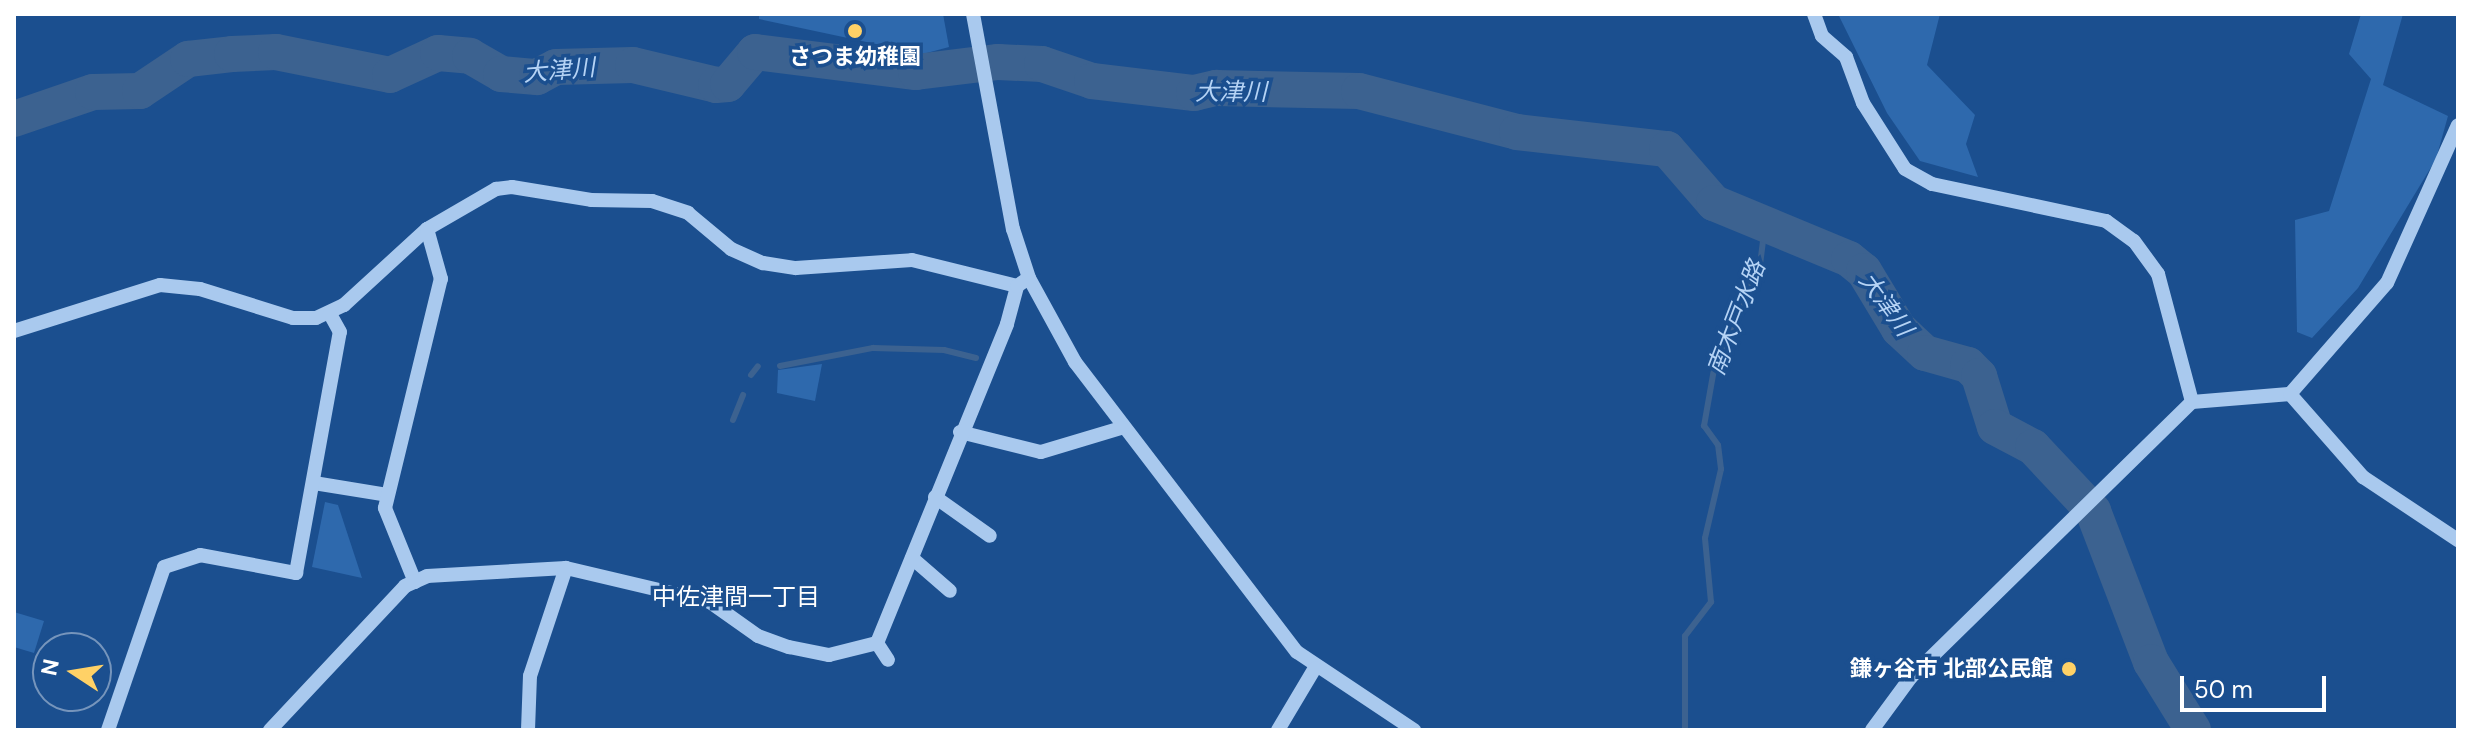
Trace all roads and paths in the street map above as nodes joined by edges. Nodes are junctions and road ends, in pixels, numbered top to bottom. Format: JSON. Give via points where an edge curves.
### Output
{"nodes":[{"id":1,"x":973,"y":14,"type":"edge"},
{"id":2,"x":1814,"y":14,"type":"edge"},
{"id":3,"x":2458,"y":125,"type":"edge"},
{"id":4,"x":427,"y":229,"type":"junction"},
{"id":5,"x":1023,"y":282,"type":"junction"},
{"id":6,"x":330,"y":314,"type":"junction"},
{"id":7,"x":14,"y":331,"type":"edge"},
{"id":8,"x":2290,"y":394,"type":"junction"},
{"id":9,"x":2192,"y":402,"type":"junction"},
{"id":10,"x":1121,"y":428,"type":"junction"},
{"id":11,"x":960,"y":432,"type":"junction"},
{"id":12,"x":314,"y":483,"type":"junction"},
{"id":13,"x":387,"y":495,"type":"junction"},
{"id":14,"x":935,"y":497,"type":"junction"},
{"id":15,"x":990,"y":536,"type":"dead end"},
{"id":16,"x":2458,"y":540,"type":"edge"},
{"id":17,"x":912,"y":558,"type":"junction"},
{"id":18,"x":566,"y":568,"type":"junction"},
{"id":19,"x":415,"y":582,"type":"junction"},
{"id":20,"x":950,"y":591,"type":"dead end"},
{"id":21,"x":877,"y":643,"type":"junction"},
{"id":22,"x":888,"y":660,"type":"dead end"},
{"id":23,"x":1315,"y":668,"type":"junction"},
{"id":24,"x":108,"y":730,"type":"edge"},
{"id":25,"x":270,"y":730,"type":"edge"},
{"id":26,"x":528,"y":730,"type":"edge"},
{"id":27,"x":1278,"y":730,"type":"edge"},
{"id":28,"x":1414,"y":730,"type":"edge"},
{"id":29,"x":1872,"y":730,"type":"edge"}],
"edges":[{"from":1,"to":5,"type":"street"},
{"from":2,"to":9,"type":"street","via":[[1822,36],[1846,57],[1863,103],[1905,169],[1932,184],[2106,221],[2134,241],[2158,274]]},
{"from":3,"to":8,"type":"street","via":[[2387,283]]},
{"from":4,"to":5,"type":"street","via":[[496,189],[512,187],[591,200],[652,201],[688,213],[731,249],[763,263],[796,268],[912,260]]},
{"from":4,"to":6,"type":"street"},
{"from":4,"to":13,"type":"street","via":[[441,279]]},
{"from":5,"to":10,"type":"street"},
{"from":5,"to":11,"type":"street"},
{"from":6,"to":7,"type":"street","via":[[293,318],[235,296],[160,285]]},
{"from":6,"to":12,"type":"street","via":[[340,332]]},
{"from":8,"to":9,"type":"street"},
{"from":8,"to":16,"type":"street","via":[[2363,477]]},
{"from":9,"to":29,"type":"street","via":[[2160,427],[1911,677]]},
{"from":10,"to":11,"type":"street","via":[[1041,452]]},
{"from":10,"to":23,"type":"street","via":[[1242,587]]},
{"from":11,"to":14,"type":"street"},
{"from":12,"to":13,"type":"street"},
{"from":12,"to":24,"type":"street","via":[[296,573],[200,555],[164,567]]},
{"from":13,"to":19,"type":"street","via":[[385,508]]},
{"from":14,"to":15,"type":"street"},
{"from":14,"to":17,"type":"street"},
{"from":17,"to":20,"type":"street"},
{"from":17,"to":21,"type":"street"},
{"from":18,"to":19,"type":"street"},
{"from":18,"to":21,"type":"street","via":[[710,602],[758,636],[789,647],[829,655]]},
{"from":18,"to":26,"type":"street","via":[[530,676]]},
{"from":19,"to":25,"type":"street"},
{"from":21,"to":22,"type":"street"},
{"from":23,"to":27,"type":"street"},
{"from":23,"to":28,"type":"street"}]}
